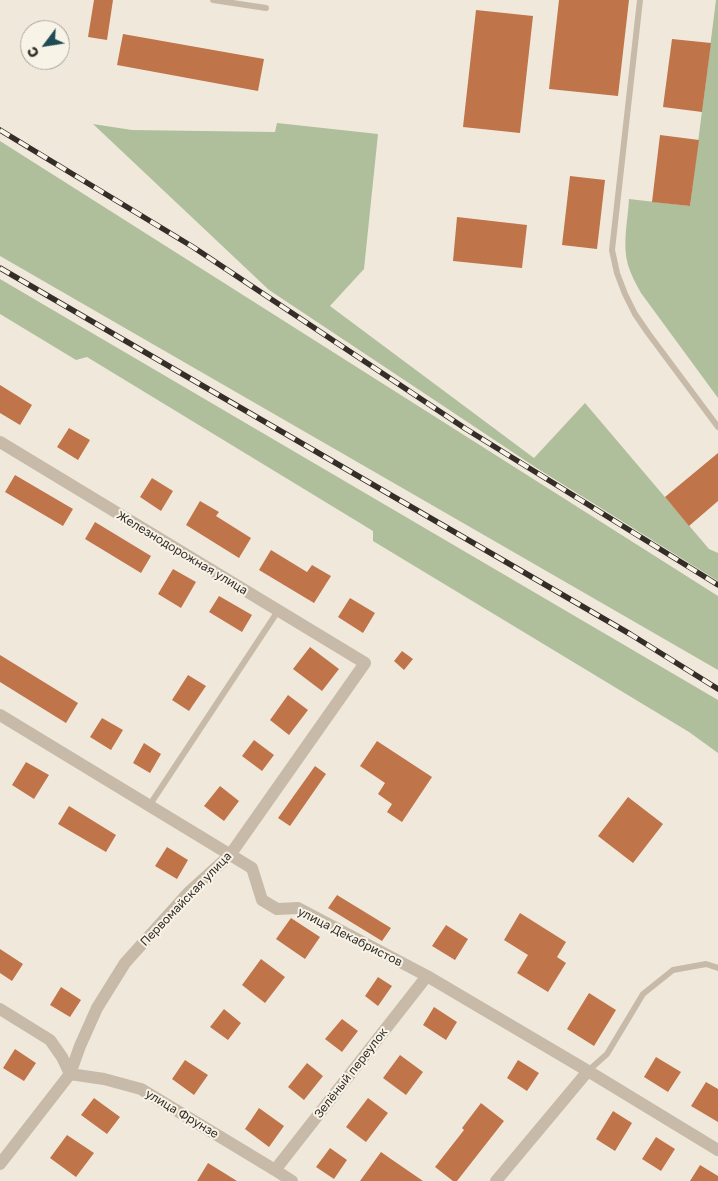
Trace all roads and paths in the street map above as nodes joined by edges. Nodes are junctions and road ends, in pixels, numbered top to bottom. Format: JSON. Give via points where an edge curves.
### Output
{"nodes":[{"id":1,"x":213,"y":0,"type":"edge"},
{"id":2,"x":640,"y":0,"type":"edge"},
{"id":3,"x":266,"y":8,"type":"dead end"},
{"id":4,"x":718,"y":427,"type":"edge"},
{"id":5,"x":0,"y":442,"type":"edge"},
{"id":6,"x":278,"y":611,"type":"junction"},
{"id":7,"x":365,"y":663,"type":"joint"},
{"id":8,"x":0,"y":715,"type":"edge"},
{"id":9,"x":149,"y":806,"type":"junction"},
{"id":10,"x":230,"y":855,"type":"junction"},
{"id":11,"x":718,"y":968,"type":"edge"},
{"id":12,"x":428,"y":976,"type":"junction"},
{"id":13,"x":0,"y":1009,"type":"edge"},
{"id":14,"x":588,"y":1071,"type":"junction"},
{"id":15,"x":70,"y":1074,"type":"junction"},
{"id":16,"x":718,"y":1150,"type":"edge"},
{"id":17,"x":0,"y":1164,"type":"edge"},
{"id":18,"x":275,"y":1170,"type":"junction"},
{"id":19,"x":292,"y":1181,"type":"edge"},
{"id":20,"x":496,"y":1181,"type":"edge"}],
"edges":[{"from":1,"to":3,"type":"lane"},
{"from":2,"to":4,"type":"lane","via":[[612,250],[617,273],[635,314]]},
{"from":5,"to":6,"type":"street","name":"Железнодорожная улица"},
{"from":6,"to":7,"type":"street","name":"Железнодорожная улица"},
{"from":6,"to":9,"type":"lane"},
{"from":7,"to":10,"type":"street","name":"Первомайская улица"},
{"from":8,"to":9,"type":"street","name":"улица Декабристов"},
{"from":9,"to":10,"type":"street","name":"улица Декабристов"},
{"from":10,"to":12,"type":"street","name":"улица Декабристов","via":[[252,868],[262,900],[277,909],[298,908]]},
{"from":10,"to":15,"type":"street","name":"Первомайская улица","via":[[188,893],[125,963],[97,1008]]},
{"from":11,"to":14,"type":"lane","via":[[706,964],[673,970],[643,994],[607,1054]]},
{"from":12,"to":14,"type":"street","name":"улица Декабристов"},
{"from":12,"to":18,"type":"street","name":"Зелёный переулок"},
{"from":13,"to":15,"type":"street","via":[[50,1040]]},
{"from":14,"to":16,"type":"street","name":"улица Декабристов"},
{"from":14,"to":20,"type":"street"},
{"from":15,"to":17,"type":"street","name":"Первомайская улица"},
{"from":15,"to":18,"type":"street","name":"улица Фрунзе","via":[[141,1089]]},
{"from":18,"to":19,"type":"street","name":"улица Фрунзе"}]}
